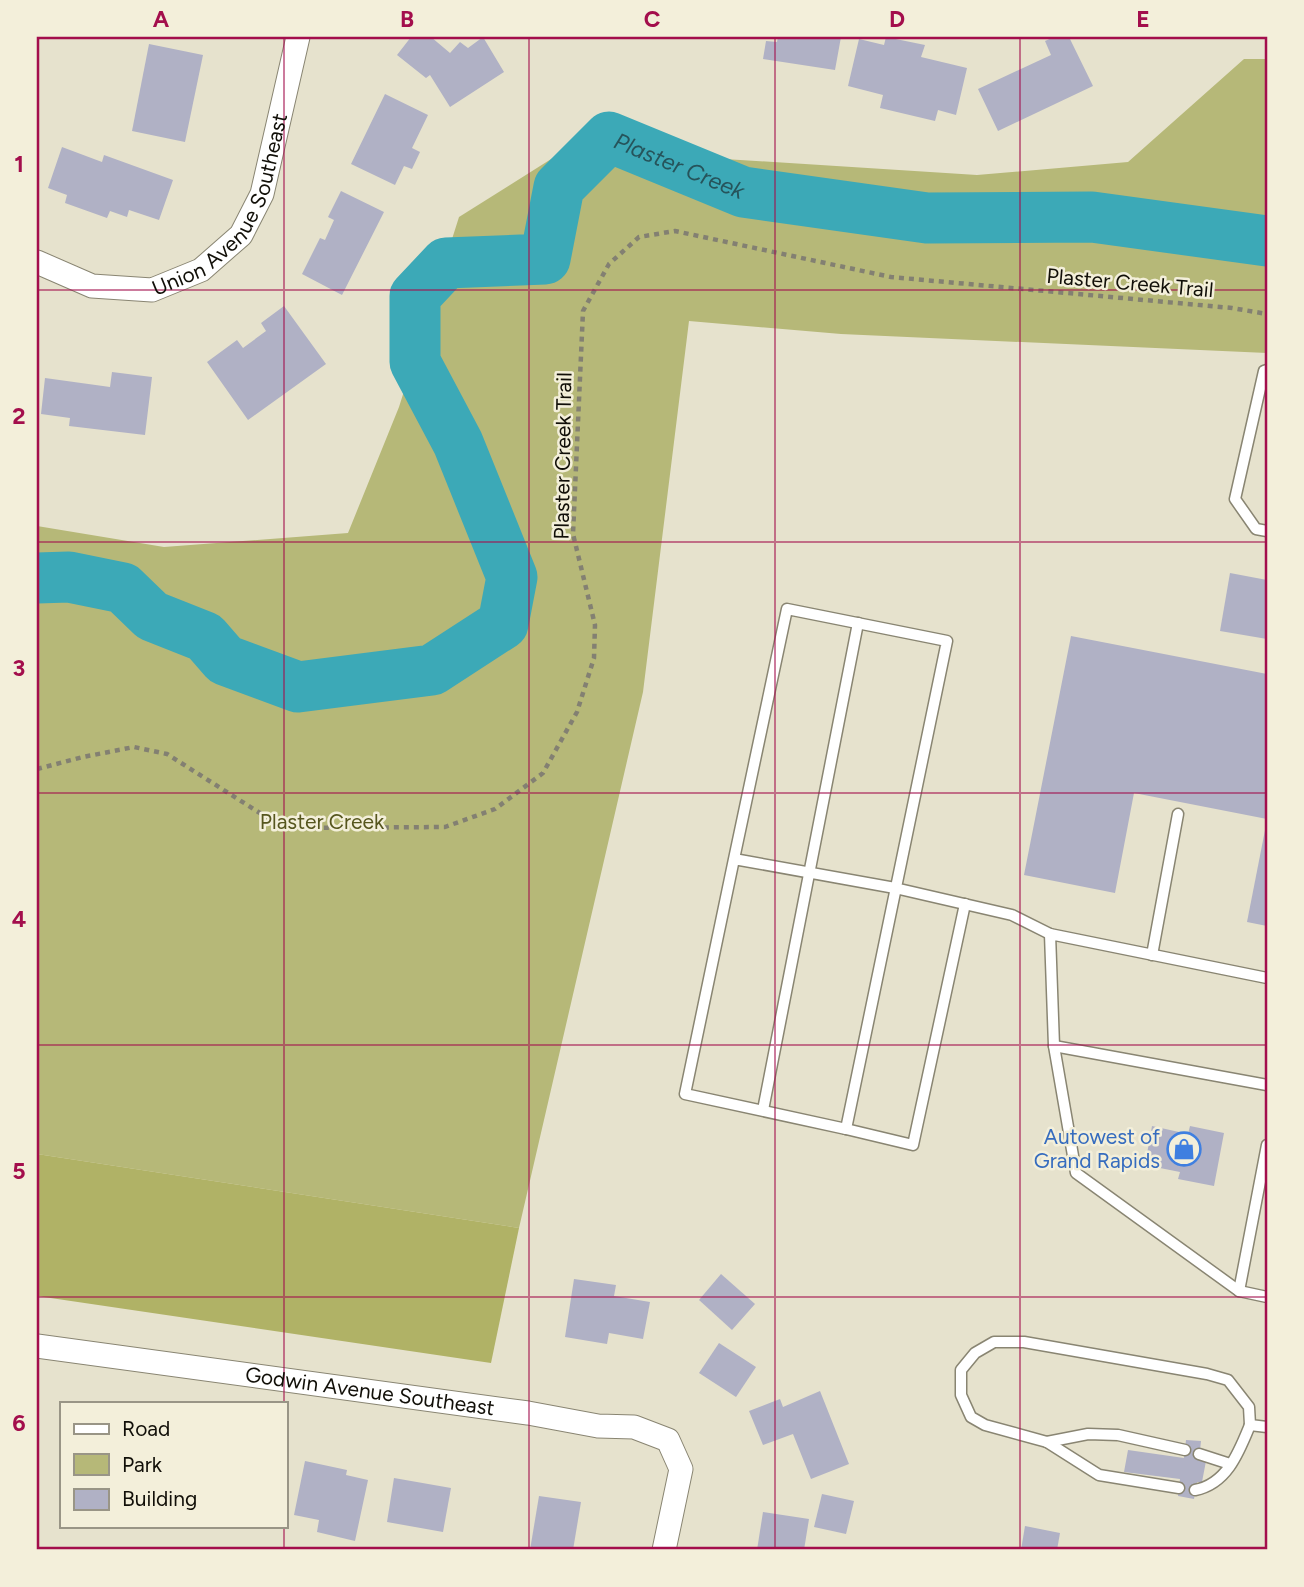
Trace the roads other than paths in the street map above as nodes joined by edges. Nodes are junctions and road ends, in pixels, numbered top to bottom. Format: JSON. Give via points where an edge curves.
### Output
{"nodes":[{"id":1,"x":298,"y":37,"type":"edge"},
{"id":2,"x":37,"y":262,"type":"edge"},
{"id":3,"x":1267,"y":369,"type":"edge"},
{"id":4,"x":1267,"y":531,"type":"edge"},
{"id":5,"x":858,"y":623,"type":"junction"},
{"id":6,"x":1178,"y":814,"type":"dead end"},
{"id":7,"x":734,"y":859,"type":"junction"},
{"id":8,"x":810,"y":873,"type":"junction"},
{"id":9,"x":895,"y":888,"type":"junction"},
{"id":10,"x":965,"y":904,"type":"junction"},
{"id":11,"x":1050,"y":934,"type":"junction"},
{"id":12,"x":1152,"y":955,"type":"junction"},
{"id":13,"x":1267,"y":978,"type":"edge"},
{"id":14,"x":1054,"y":1046,"type":"junction"},
{"id":15,"x":1267,"y":1086,"type":"edge"},
{"id":16,"x":763,"y":1110,"type":"junction"},
{"id":17,"x":846,"y":1129,"type":"junction"},
{"id":18,"x":1267,"y":1144,"type":"edge"},
{"id":19,"x":1239,"y":1291,"type":"junction"},
{"id":20,"x":1267,"y":1297,"type":"edge"},
{"id":21,"x":37,"y":1346,"type":"edge"},
{"id":22,"x":1250,"y":1425,"type":"junction"},
{"id":23,"x":1267,"y":1427,"type":"edge"},
{"id":24,"x":1047,"y":1442,"type":"junction"},
{"id":25,"x":1185,"y":1450,"type":"dead end"},
{"id":26,"x":1199,"y":1454,"type":"dead end"},
{"id":27,"x":1230,"y":1464,"type":"junction"},
{"id":28,"x":1180,"y":1488,"type":"dead end"},
{"id":29,"x":1195,"y":1490,"type":"dead end"},
{"id":30,"x":664,"y":1550,"type":"edge"}],
"edges":[{"from":1,"to":2,"type":"street","name":"Union Avenue Southeast","via":[[262,194],[241,235],[201,270],[152,289],[92,286]]},
{"from":3,"to":4,"type":"lane","via":[[1235,499],[1256,529]]},
{"from":5,"to":7,"type":"lane","via":[[787,610]]},
{"from":5,"to":8,"type":"lane"},
{"from":5,"to":9,"type":"lane","via":[[947,641]]},
{"from":6,"to":12,"type":"lane"},
{"from":7,"to":8,"type":"lane"},
{"from":7,"to":16,"type":"lane","via":[[685,1094]]},
{"from":8,"to":9,"type":"lane"},
{"from":8,"to":16,"type":"lane"},
{"from":9,"to":10,"type":"lane"},
{"from":9,"to":17,"type":"lane"},
{"from":10,"to":11,"type":"lane","via":[[1012,915]]},
{"from":10,"to":17,"type":"lane","via":[[913,1145]]},
{"from":11,"to":12,"type":"lane"},
{"from":11,"to":14,"type":"lane"},
{"from":12,"to":13,"type":"lane"},
{"from":14,"to":15,"type":"lane"},
{"from":14,"to":19,"type":"lane","via":[[1076,1173]]},
{"from":16,"to":17,"type":"lane"},
{"from":18,"to":19,"type":"lane"},
{"from":19,"to":20,"type":"lane"},
{"from":21,"to":30,"type":"street","name":"Godwin Avenue Southeast","via":[[598,1426],[634,1427],[668,1440],[681,1469]]},
{"from":22,"to":23,"type":"lane"},
{"from":22,"to":24,"type":"lane","via":[[1249,1407],[1228,1380],[1208,1374],[1024,1342],[993,1342],[975,1353],[961,1370],[961,1395],[971,1417]]},
{"from":22,"to":27,"type":"lane"},
{"from":24,"to":25,"type":"lane","via":[[1088,1434],[1118,1435]]},
{"from":24,"to":28,"type":"lane","via":[[1099,1475]]},
{"from":26,"to":27,"type":"lane"},
{"from":27,"to":29,"type":"lane","via":[[1223,1477]]}]}
